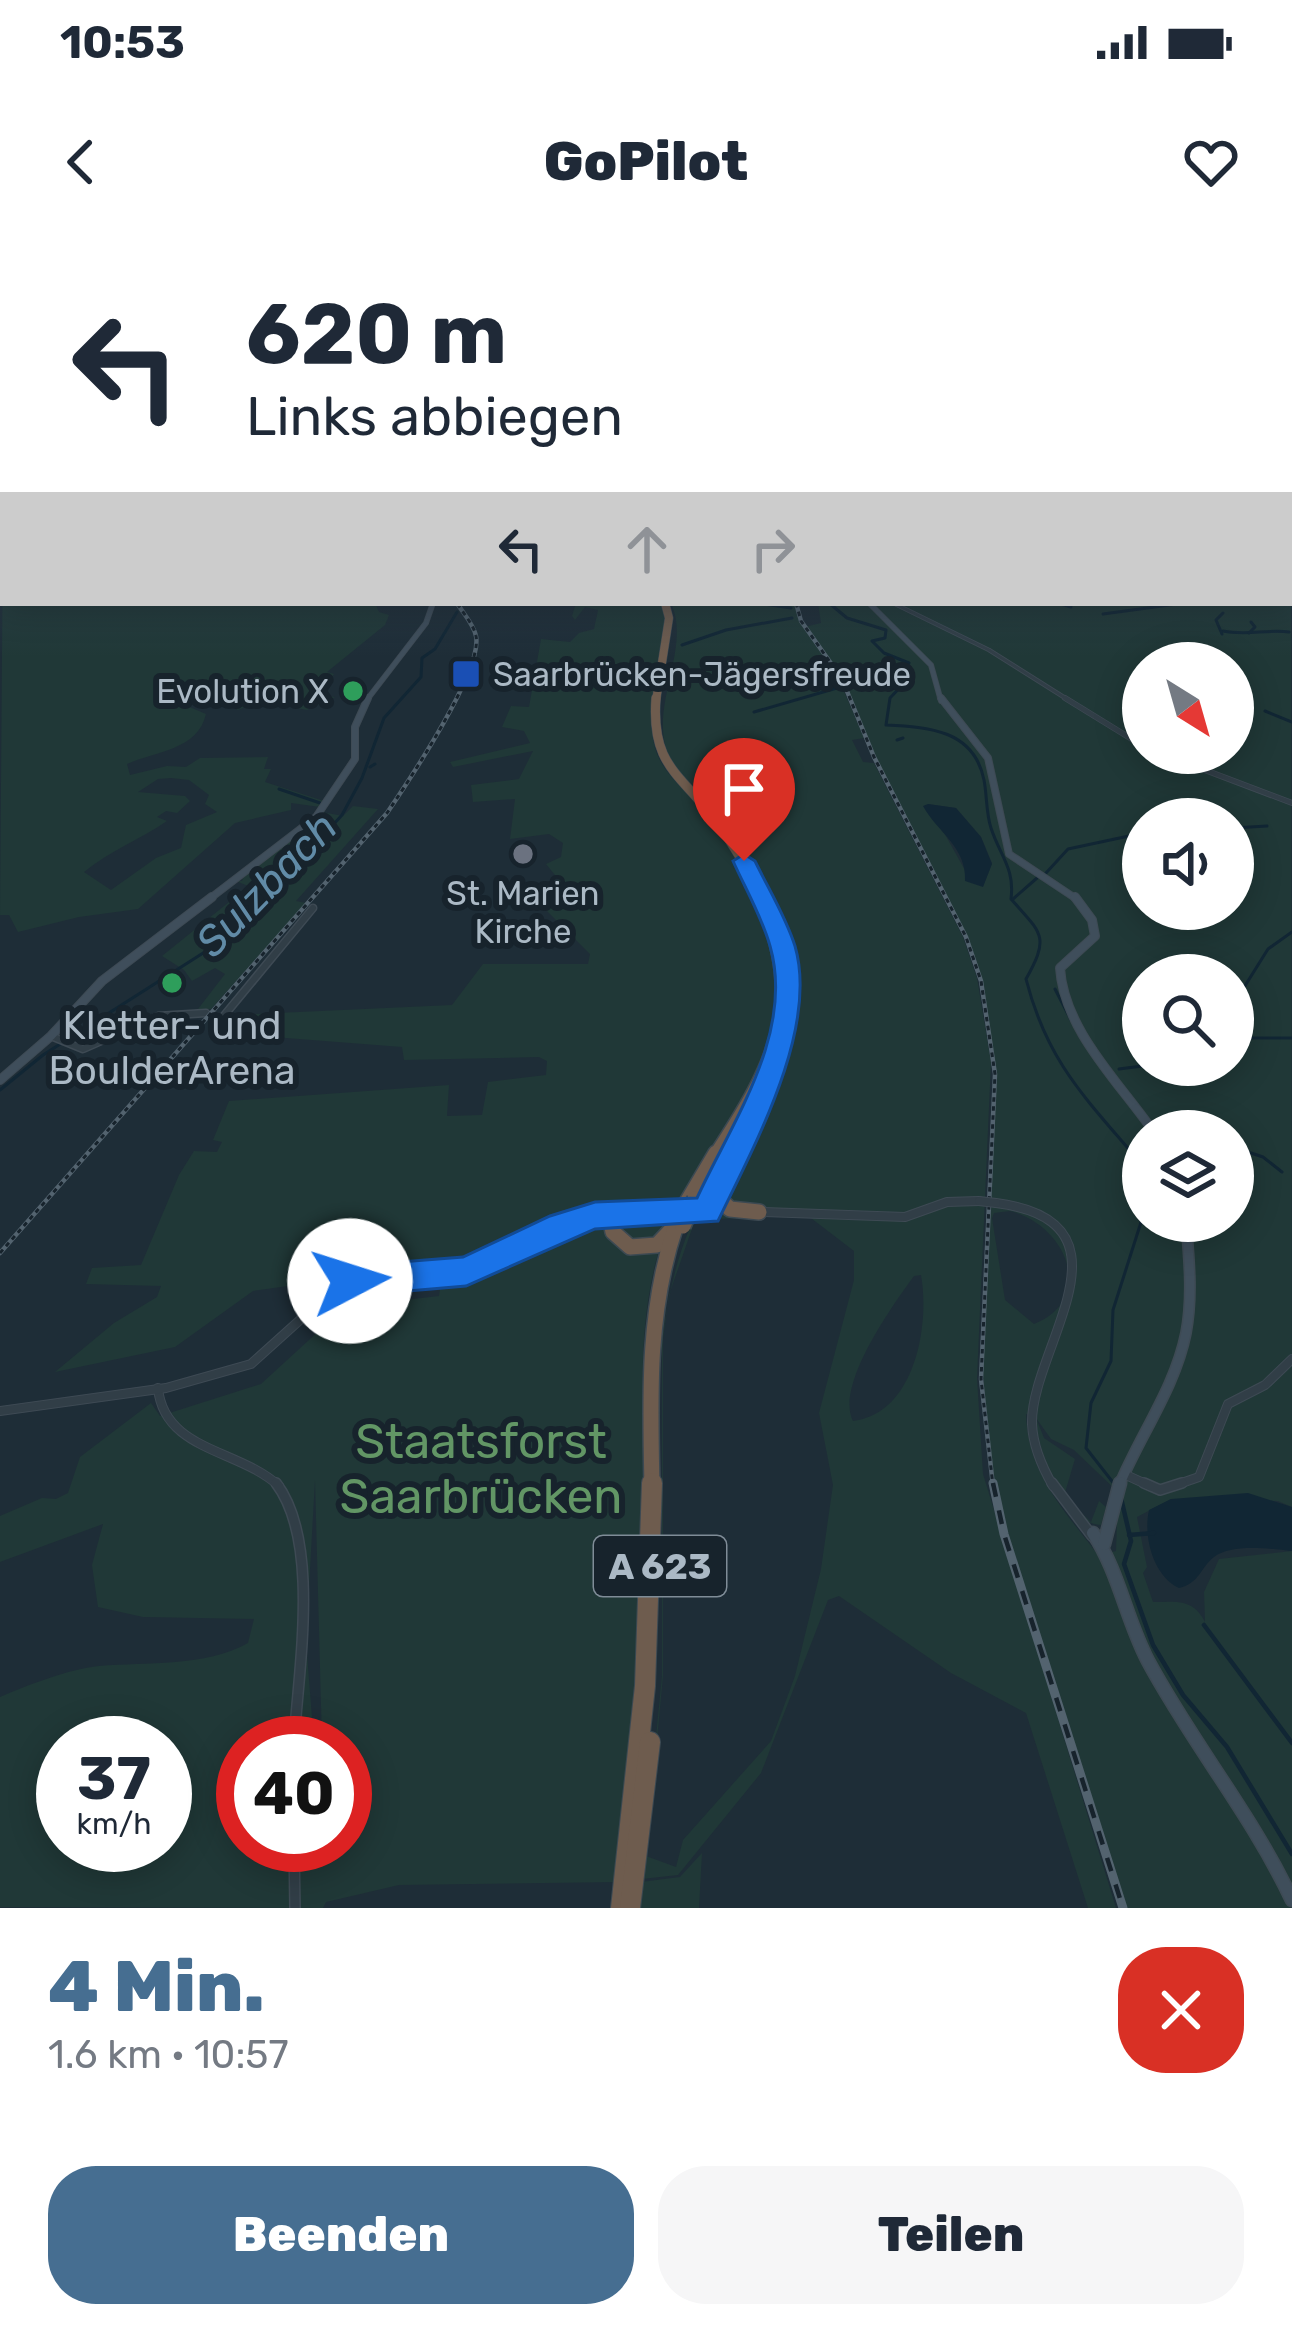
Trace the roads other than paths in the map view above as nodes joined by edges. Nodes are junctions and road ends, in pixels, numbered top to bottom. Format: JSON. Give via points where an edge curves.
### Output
{"nodes":[{"id":1,"x":432,"y":606,"type":"edge"},
{"id":2,"x":667,"y":606,"type":"edge"},
{"id":3,"x":667,"y":606,"type":"edge"},
{"id":4,"x":872,"y":606,"type":"edge"},
{"id":5,"x":899,"y":606,"type":"edge"},
{"id":6,"x":1122,"y":734,"type":"edge"},
{"id":7,"x":1214,"y":774,"type":"edge"},
{"id":8,"x":1292,"y":803,"type":"edge"},
{"id":9,"x":313,"y":908,"type":"dead end"},
{"id":10,"x":206,"y":1013,"type":"dead end"},
{"id":11,"x":218,"y":1017,"type":"dead end"},
{"id":12,"x":51,"y":1036,"type":"junction"},
{"id":13,"x":0,"y":1080,"type":"edge"},
{"id":14,"x":754,"y":1102,"type":"junction"},
{"id":15,"x":1139,"y":1110,"type":"edge"},
{"id":16,"x":718,"y":1186,"type":"junction"},
{"id":17,"x":691,"y":1199,"type":"junction"},
{"id":18,"x":707,"y":1211,"type":"junction"},
{"id":19,"x":759,"y":1212,"type":"junction"},
{"id":20,"x":609,"y":1213,"type":"junction"},
{"id":21,"x":678,"y":1225,"type":"junction"},
{"id":22,"x":1186,"y":1242,"type":"edge"},
{"id":23,"x":1292,"y":1359,"type":"edge"},
{"id":24,"x":158,"y":1388,"type":"junction"},
{"id":25,"x":0,"y":1411,"type":"edge"},
{"id":26,"x":1118,"y":1480,"type":"junction"},
{"id":27,"x":1095,"y":1536,"type":"junction"},
{"id":28,"x":1113,"y":1571,"type":"junction"},
{"id":29,"x":296,"y":1716,"type":"edge"},
{"id":30,"x":295,"y":1872,"type":"edge"},
{"id":31,"x":1292,"y":1900,"type":"edge"},
{"id":32,"x":295,"y":1908,"type":"edge"},
{"id":33,"x":621,"y":1908,"type":"edge"},
{"id":34,"x":630,"y":1908,"type":"edge"}],
"edges":[{"from":1,"to":12,"type":"main road","via":[[368,697],[355,727],[355,759],[316,817],[96,986]]},
{"from":2,"to":14,"type":"highway","number":"A 623","via":[[661,747],[729,833],[787,961],[784,1036]]},
{"from":3,"to":17,"type":"highway","number":"A 623","via":[[658,747],[731,845],[774,934],[786,984],[769,1062]]},
{"from":4,"to":15,"type":"main road","via":[[916,645],[943,706],[983,749],[1009,854],[1090,914],[1095,936],[1060,968],[1059,981]]},
{"from":5,"to":6,"type":"street","via":[[988,650]]},
{"from":7,"to":8,"type":"street"},
{"from":9,"to":11,"type":"street"},
{"from":10,"to":12,"type":"street","via":[[180,1011],[130,1025],[83,1049]]},
{"from":12,"to":13,"type":"main road"},
{"from":14,"to":16,"type":"highway"},
{"from":14,"to":17,"type":"highway","number":"A 623"},
{"from":16,"to":18,"type":"highway"},
{"from":16,"to":19,"type":"highway","via":[[727,1208]]},
{"from":17,"to":21,"type":"highway","number":"A 623","bridge":true},
{"from":18,"to":19,"type":"street"},
{"from":18,"to":20,"type":"street"},
{"from":19,"to":27,"type":"street","bridge":true,"via":[[905,1217],[979,1201],[1041,1217],[1060,1234],[1072,1255],[1073,1284],[1034,1397],[1032,1426],[1048,1480]]},
{"from":20,"to":21,"type":"highway","via":[[613,1232],[630,1247],[657,1245]]},
{"from":20,"to":24,"type":"street","via":[[466,1271],[356,1279],[251,1364]]},
{"from":21,"to":33,"type":"highway","number":"A 623","via":[[652,1329],[651,1593]]},
{"from":21,"to":34,"type":"highway","number":"A 623","via":[[658,1329],[659,1594]]},
{"from":22,"to":26,"type":"main road","via":[[1187,1331]]},
{"from":23,"to":26,"type":"street","via":[[1228,1404],[1199,1477],[1160,1490]]},
{"from":24,"to":25,"type":"street"},
{"from":24,"to":29,"type":"street","via":[[160,1410],[174,1429],[260,1468],[290,1502],[300,1566]]},
{"from":26,"to":27,"type":"main road"},
{"from":27,"to":28,"type":"main road"},
{"from":27,"to":28,"type":"main road"},
{"from":28,"to":31,"type":"main road","via":[[1152,1668]]},
{"from":30,"to":32,"type":"street"}]}
